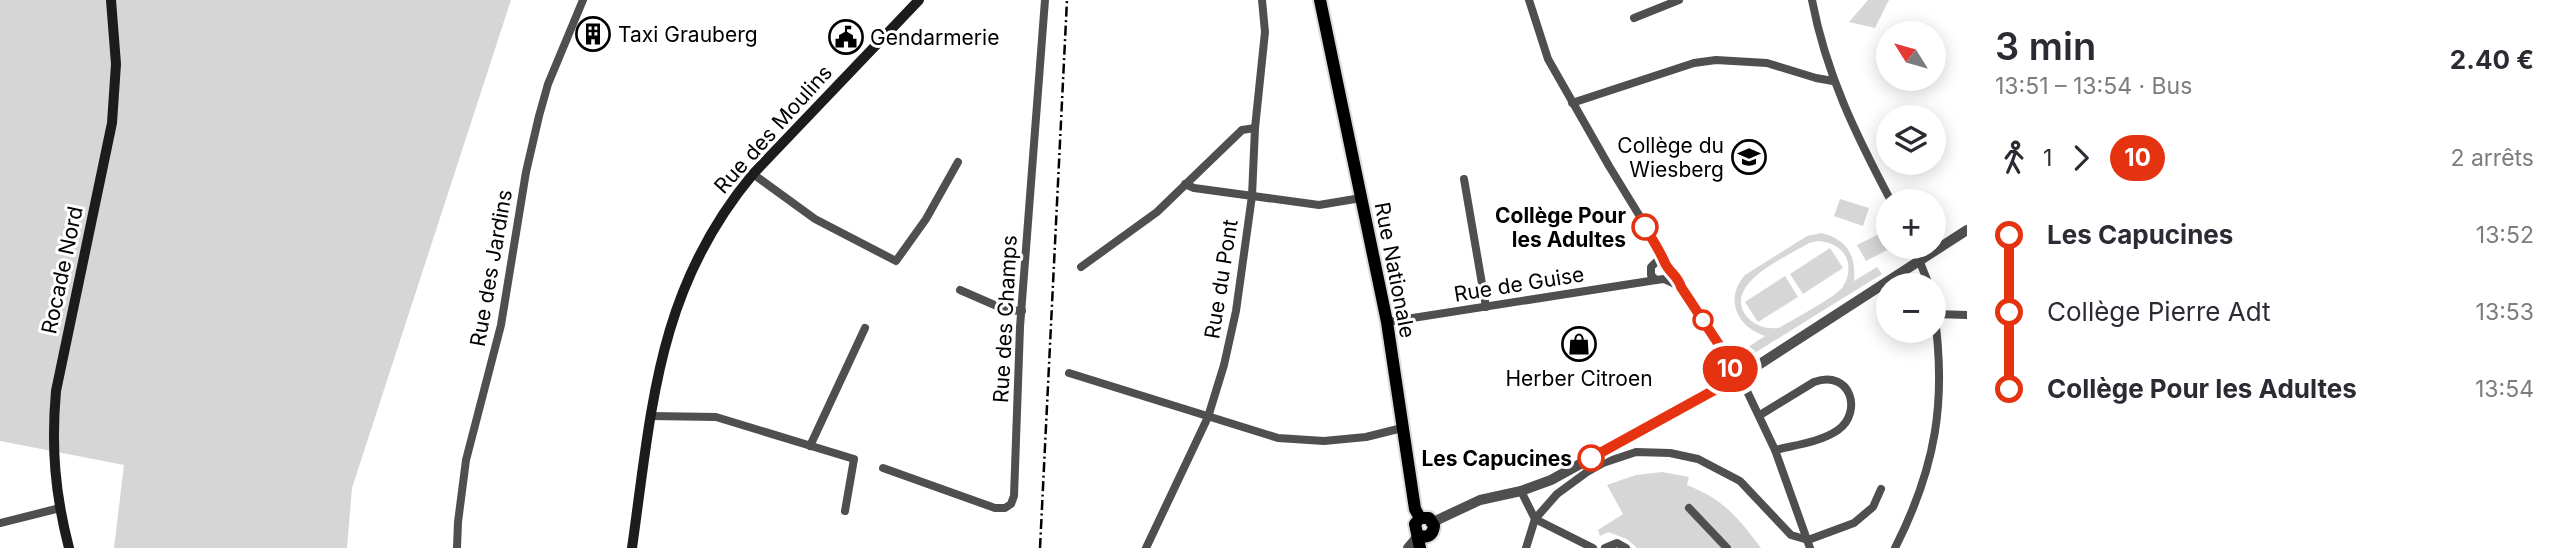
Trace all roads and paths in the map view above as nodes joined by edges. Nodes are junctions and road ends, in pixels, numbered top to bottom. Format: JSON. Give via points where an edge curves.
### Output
{"nodes":[{"id":1,"x":111,"y":0,"type":"edge"},
{"id":2,"x":583,"y":0,"type":"edge"},
{"id":3,"x":919,"y":0,"type":"edge"},
{"id":4,"x":1045,"y":0,"type":"edge"},
{"id":5,"x":1262,"y":0,"type":"edge"},
{"id":6,"x":1320,"y":0,"type":"edge"},
{"id":7,"x":1529,"y":0,"type":"edge"},
{"id":8,"x":1679,"y":0,"type":"edge"},
{"id":9,"x":1812,"y":0,"type":"edge"},
{"id":10,"x":1633,"y":18,"type":"dead end"},
{"id":11,"x":1833,"y":81,"type":"junction"},
{"id":12,"x":1572,"y":103,"type":"junction"},
{"id":13,"x":1255,"y":128,"type":"junction"},
{"id":14,"x":958,"y":162,"type":"dead end"},
{"id":15,"x":753,"y":174,"type":"junction"},
{"id":16,"x":1464,"y":179,"type":"dead end"},
{"id":17,"x":1185,"y":184,"type":"junction"},
{"id":18,"x":1885,"y":189,"type":"edge"},
{"id":19,"x":1252,"y":196,"type":"junction"},
{"id":20,"x":1361,"y":198,"type":"junction"},
{"id":21,"x":1967,"y":230,"type":"edge"},
{"id":22,"x":1921,"y":260,"type":"junction"},
{"id":23,"x":1663,"y":265,"type":"junction"},
{"id":24,"x":1082,"y":267,"type":"dead end"},
{"id":25,"x":1925,"y":273,"type":"edge"},
{"id":26,"x":1660,"y":280,"type":"junction"},
{"id":27,"x":1681,"y":287,"type":"junction"},
{"id":28,"x":960,"y":290,"type":"dead end"},
{"id":29,"x":1486,"y":307,"type":"junction"},
{"id":30,"x":1022,"y":311,"type":"junction"},
{"id":31,"x":1946,"y":313,"type":"edge"},
{"id":32,"x":1967,"y":315,"type":"edge"},
{"id":33,"x":1387,"y":322,"type":"junction"},
{"id":34,"x":865,"y":328,"type":"dead end"},
{"id":35,"x":1938,"y":343,"type":"edge"},
{"id":36,"x":1733,"y":366,"type":"junction"},
{"id":37,"x":1749,"y":371,"type":"junction"},
{"id":38,"x":1069,"y":373,"type":"dead end"},
{"id":39,"x":1729,"y":382,"type":"junction"},
{"id":40,"x":1745,"y":387,"type":"junction"},
{"id":41,"x":1760,"y":415,"type":"junction"},
{"id":42,"x":651,"y":416,"type":"junction"},
{"id":43,"x":1209,"y":417,"type":"junction"},
{"id":44,"x":1402,"y":428,"type":"junction"},
{"id":45,"x":810,"y":446,"type":"junction"},
{"id":46,"x":1775,"y":450,"type":"junction"},
{"id":47,"x":883,"y":468,"type":"dead end"},
{"id":48,"x":1881,"y":489,"type":"dead end"},
{"id":49,"x":1521,"y":491,"type":"junction"},
{"id":50,"x":60,"y":508,"type":"junction"},
{"id":51,"x":1689,"y":508,"type":"dead end"},
{"id":52,"x":845,"y":511,"type":"dead end"},
{"id":53,"x":1535,"y":519,"type":"junction"},
{"id":54,"x":1426,"y":520,"type":"junction"},
{"id":55,"x":0,"y":523,"type":"edge"},
{"id":56,"x":1423,"y":542,"type":"edge"},
{"id":57,"x":1809,"y":544,"type":"edge"},
{"id":58,"x":69,"y":548,"type":"edge"},
{"id":59,"x":457,"y":548,"type":"edge"},
{"id":60,"x":632,"y":548,"type":"edge"},
{"id":61,"x":1146,"y":548,"type":"edge"},
{"id":62,"x":1408,"y":548,"type":"edge"},
{"id":63,"x":1526,"y":548,"type":"edge"},
{"id":64,"x":1593,"y":548,"type":"edge"},
{"id":65,"x":1605,"y":548,"type":"edge"},
{"id":66,"x":1626,"y":548,"type":"edge"},
{"id":67,"x":1727,"y":548,"type":"edge"},
{"id":68,"x":1895,"y":548,"type":"edge"}],
"edges":[{"from":1,"to":50,"type":"main road","name":"Rocade Nord","via":[[116,64],[112,123],[56,391],[54,462]]},
{"from":2,"to":59,"type":"street","name":"Rue des Jardins","via":[[548,85],[526,172],[501,326],[466,460]]},
{"from":3,"to":15,"type":"main road","name":"Rue des Moulins"},
{"from":4,"to":30,"type":"street","name":"Rue des Champs"},
{"from":5,"to":13,"type":"street","name":"Rue du Pont","via":[[1265,32]]},
{"from":6,"to":20,"type":"main road","name":"Rue Nationale"},
{"from":7,"to":12,"type":"street","via":[[1540,42]]},
{"from":8,"to":10,"type":"street"},
{"from":9,"to":11,"type":"street"},
{"from":11,"to":12,"type":"street","via":[[1767,64],[1716,60]]},
{"from":11,"to":18,"type":"street"},
{"from":12,"to":23,"type":"street","via":[[1663,254]]},
{"from":13,"to":17,"type":"street","via":[[1242,130]]},
{"from":13,"to":19,"type":"street","name":"Rue du Pont"},
{"from":14,"to":15,"type":"street","via":[[896,261],[815,219]]},
{"from":15,"to":42,"type":"main road","name":"Rue des Moulins","via":[[719,218],[685,285],[663,348]]},
{"from":16,"to":29,"type":"street"},
{"from":17,"to":19,"type":"street"},
{"from":17,"to":24,"type":"street","via":[[1157,212]]},
{"from":19,"to":20,"type":"street","via":[[1319,205]]},
{"from":19,"to":43,"type":"street","name":"Rue du Pont","via":[[1236,311]]},
{"from":20,"to":33,"type":"main road","name":"Rue Nationale"},
{"from":21,"to":22,"type":"street"},
{"from":22,"to":25,"type":"street"},
{"from":22,"to":37,"type":"street"},
{"from":23,"to":26,"type":"street","via":[[1668,275]]},
{"from":23,"to":26,"type":"street","via":[[1650,271]]},
{"from":23,"to":27,"type":"street","via":[[1679,279]]},
{"from":26,"to":27,"type":"street"},
{"from":26,"to":29,"type":"street","name":"Rue de Guise"},
{"from":27,"to":36,"type":"street"},
{"from":28,"to":30,"type":"street","name":"Rue des Champs","via":[[1006,310]]},
{"from":29,"to":33,"type":"street","name":"Rue de Guise"},
{"from":30,"to":47,"type":"street","name":"Rue des Champs","via":[[1011,504],[995,508]]},
{"from":31,"to":32,"type":"street"},
{"from":33,"to":44,"type":"main road","name":"Rue Nationale"},
{"from":34,"to":45,"type":"street"},
{"from":35,"to":68,"type":"street","via":[[1941,373],[1937,428],[1924,485]]},
{"from":36,"to":37,"type":"street","via":[[1742,365]]},
{"from":36,"to":39,"type":"street"},
{"from":37,"to":40,"type":"street"},
{"from":38,"to":43,"type":"street"},
{"from":39,"to":40,"type":"street","via":[[1736,388]]},
{"from":39,"to":49,"type":"street","via":[[1550,480]]},
{"from":40,"to":41,"type":"street"},
{"from":41,"to":46,"type":"street"},
{"from":41,"to":46,"type":"street","via":[[1824,378],[1844,385],[1850,397],[1851,409],[1840,429]]},
{"from":42,"to":45,"type":"street","via":[[716,417]]},
{"from":42,"to":60,"type":"main road","name":"Rue des Moulins"},
{"from":43,"to":44,"type":"street","via":[[1278,438],[1324,441]]},
{"from":43,"to":61,"type":"street","name":"Rue du Pont"},
{"from":44,"to":54,"type":"main road","name":"Rue Nationale","via":[[1415,509]]},
{"from":45,"to":52,"type":"street","via":[[854,459]]},
{"from":46,"to":57,"type":"street"},
{"from":48,"to":57,"type":"street","via":[[1873,507],[1854,523]]},
{"from":49,"to":53,"type":"street"},
{"from":49,"to":54,"type":"street"},
{"from":50,"to":55,"type":"street"},
{"from":50,"to":58,"type":"main road","name":"Rocade Nord"},
{"from":51,"to":67,"type":"street"},
{"from":53,"to":57,"type":"street","via":[[1568,485],[1603,463],[1636,452],[1670,453],[1698,459],[1740,481],[1791,535]]},
{"from":53,"to":63,"type":"street"},
{"from":53,"to":64,"type":"street"},
{"from":54,"to":56,"type":"main road","name":"Rue Nationale","via":[[1415,524]]},
{"from":56,"to":62,"type":"street"},
{"from":65,"to":66,"type":"street","via":[[1617,543]]}]}
